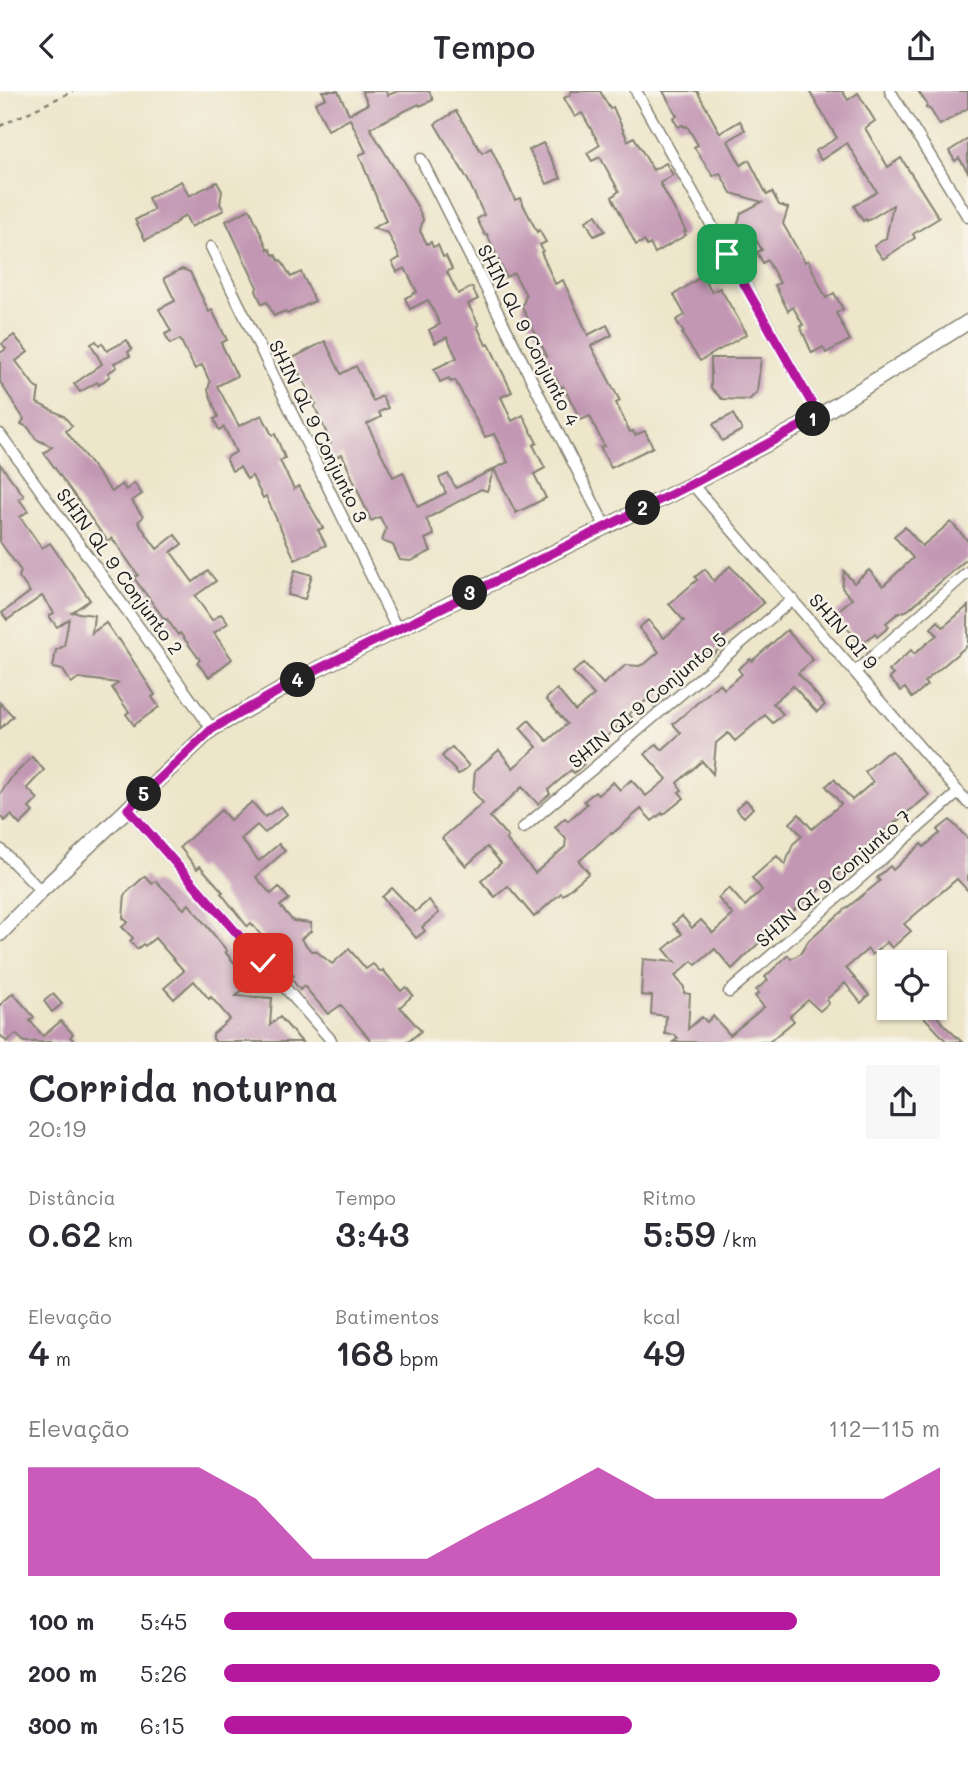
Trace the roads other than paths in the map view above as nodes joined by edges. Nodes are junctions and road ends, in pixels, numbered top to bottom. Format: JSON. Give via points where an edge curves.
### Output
{"nodes":[{"id":1,"x":636,"y":91,"type":"edge"},
{"id":2,"x":890,"y":91,"type":"edge"},
{"id":3,"x":421,"y":159,"type":"dead end"},
{"id":4,"x":968,"y":217,"type":"edge"},
{"id":5,"x":211,"y":247,"type":"dead end"},
{"id":6,"x":968,"y":322,"type":"edge"},
{"id":7,"x":819,"y":416,"type":"junction"},
{"id":8,"x":0,"y":434,"type":"edge"},
{"id":9,"x":692,"y":484,"type":"junction"},
{"id":10,"x":605,"y":526,"type":"junction"},
{"id":11,"x":968,"y":572,"type":"edge"},
{"id":12,"x":793,"y":599,"type":"junction"},
{"id":13,"x":397,"y":629,"type":"junction"},
{"id":14,"x":856,"y":671,"type":"junction"},
{"id":15,"x":212,"y":729,"type":"junction"},
{"id":16,"x":959,"y":792,"type":"junction"},
{"id":17,"x":968,"y":803,"type":"edge"},
{"id":18,"x":128,"y":809,"type":"junction"},
{"id":19,"x":523,"y":828,"type":"dead end"},
{"id":20,"x":0,"y":849,"type":"edge"},
{"id":21,"x":41,"y":891,"type":"junction"},
{"id":22,"x":0,"y":934,"type":"edge"},
{"id":23,"x":729,"y":992,"type":"dead end"},
{"id":24,"x":331,"y":1040,"type":"dead end"}],
"edges":[{"from":1,"to":7,"type":"street"},
{"from":2,"to":4,"type":"street"},
{"from":3,"to":10,"type":"street","name":"SHIN QL 9 Conjunto 4"},
{"from":5,"to":13,"type":"street","name":"SHIN QL 9 Conjunto 3"},
{"from":6,"to":7,"type":"street"},
{"from":7,"to":9,"type":"street"},
{"from":8,"to":15,"type":"street","name":"SHIN QL 9 Conjunto 2"},
{"from":9,"to":10,"type":"street"},
{"from":9,"to":12,"type":"street","name":"SHIN QI 9"},
{"from":10,"to":13,"type":"street"},
{"from":11,"to":14,"type":"street"},
{"from":12,"to":14,"type":"street","name":"SHIN QI 9"},
{"from":12,"to":19,"type":"street","name":"SHIN QI 9 Conjunto 5"},
{"from":13,"to":15,"type":"street"},
{"from":14,"to":16,"type":"street","name":"SHIN QI 9"},
{"from":15,"to":18,"type":"street"},
{"from":16,"to":17,"type":"street","name":"SHIN QI 9"},
{"from":16,"to":23,"type":"street","name":"SHIN QI 9 Conjunto 7"},
{"from":18,"to":21,"type":"street"},
{"from":18,"to":24,"type":"street"},
{"from":20,"to":21,"type":"street"},
{"from":21,"to":22,"type":"street"}]}
